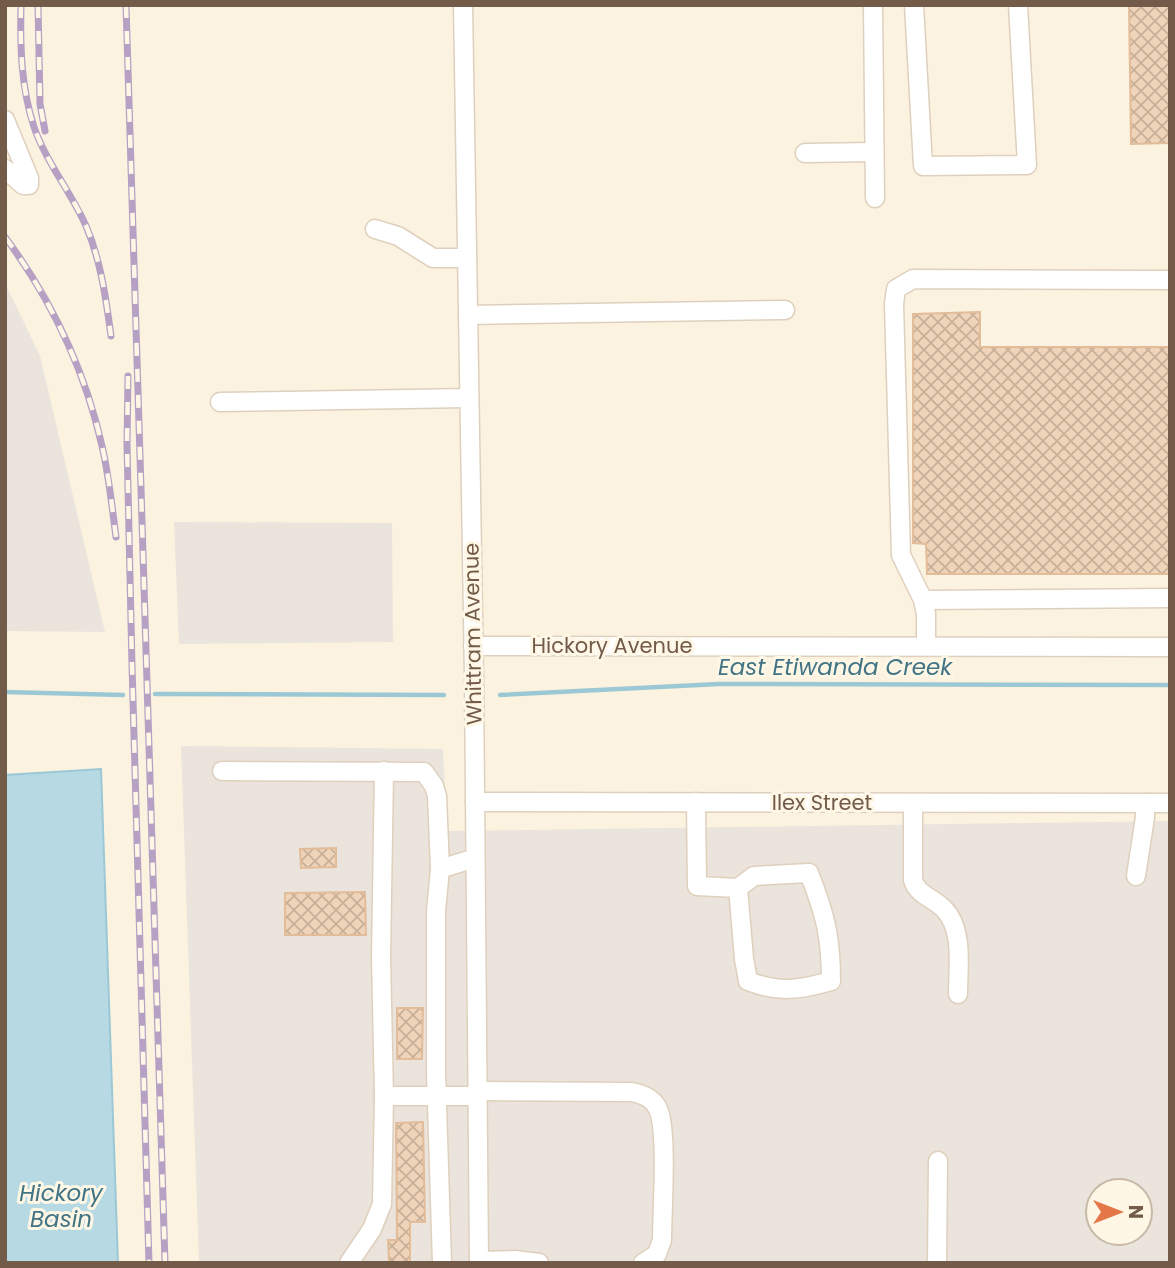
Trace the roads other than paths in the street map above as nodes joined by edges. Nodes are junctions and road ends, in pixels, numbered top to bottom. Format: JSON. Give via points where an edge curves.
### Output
{"nodes":[{"id":1,"x":463,"y":5,"type":"edge"},
{"id":2,"x":873,"y":5,"type":"edge"},
{"id":3,"x":914,"y":5,"type":"edge"},
{"id":4,"x":1018,"y":5,"type":"edge"},
{"id":5,"x":5,"y":120,"type":"edge"},
{"id":6,"x":874,"y":152,"type":"junction"},
{"id":7,"x":805,"y":153,"type":"dead end"},
{"id":8,"x":5,"y":169,"type":"edge"},
{"id":9,"x":875,"y":198,"type":"dead end"},
{"id":10,"x":375,"y":229,"type":"dead end"},
{"id":11,"x":467,"y":258,"type":"junction"},
{"id":12,"x":1170,"y":280,"type":"edge"},
{"id":13,"x":785,"y":310,"type":"dead end"},
{"id":14,"x":468,"y":315,"type":"junction"},
{"id":15,"x":469,"y":398,"type":"junction"},
{"id":16,"x":219,"y":402,"type":"dead end"},
{"id":17,"x":1170,"y":598,"type":"edge"},
{"id":18,"x":923,"y":600,"type":"junction"},
{"id":19,"x":473,"y":646,"type":"junction"},
{"id":20,"x":926,"y":646,"type":"junction"},
{"id":21,"x":1170,"y":647,"type":"edge"},
{"id":22,"x":222,"y":771,"type":"dead end"},
{"id":23,"x":384,"y":771,"type":"junction"},
{"id":24,"x":475,"y":802,"type":"junction"},
{"id":25,"x":696,"y":802,"type":"junction"},
{"id":26,"x":913,"y":803,"type":"junction"},
{"id":27,"x":1145,"y":803,"type":"junction"},
{"id":28,"x":1170,"y":803,"type":"edge"},
{"id":29,"x":475,"y":858,"type":"junction"},
{"id":30,"x":440,"y":869,"type":"junction"},
{"id":31,"x":1136,"y":876,"type":"dead end"},
{"id":32,"x":738,"y":888,"type":"junction"},
{"id":33,"x":958,"y":993,"type":"dead end"},
{"id":34,"x":478,"y":1094,"type":"junction"},
{"id":35,"x":384,"y":1096,"type":"junction"},
{"id":36,"x":438,"y":1097,"type":"junction"},
{"id":37,"x":937,"y":1161,"type":"dead end"},
{"id":38,"x":479,"y":1262,"type":"edge"},
{"id":39,"x":349,"y":1263,"type":"edge"},
{"id":40,"x":442,"y":1263,"type":"edge"},
{"id":41,"x":539,"y":1263,"type":"edge"},
{"id":42,"x":643,"y":1263,"type":"edge"},
{"id":43,"x":937,"y":1263,"type":"edge"}],
"edges":[{"from":1,"to":11,"type":"street","name":"Whittram Avenue"},
{"from":2,"to":6,"type":"street"},
{"from":3,"to":4,"type":"street","via":[[923,166],[1027,165]]},
{"from":5,"to":8,"type":"street","via":[[29,185]]},
{"from":6,"to":7,"type":"street"},
{"from":6,"to":9,"type":"street"},
{"from":10,"to":11,"type":"street","via":[[398,236],[433,258]]},
{"from":11,"to":14,"type":"street","name":"Whittram Avenue"},
{"from":12,"to":18,"type":"street","via":[[913,279],[896,289],[901,555]]},
{"from":13,"to":14,"type":"street"},
{"from":14,"to":15,"type":"street","name":"Whittram Avenue"},
{"from":15,"to":16,"type":"street"},
{"from":15,"to":19,"type":"street","name":"Whittram Avenue"},
{"from":17,"to":18,"type":"street"},
{"from":18,"to":20,"type":"street"},
{"from":19,"to":20,"type":"street","name":"Hickory Avenue"},
{"from":19,"to":24,"type":"street","name":"Whittram Avenue"},
{"from":20,"to":21,"type":"street","name":"Hickory Avenue"},
{"from":22,"to":23,"type":"street"},
{"from":23,"to":30,"type":"street","via":[[429,776],[437,796]]},
{"from":23,"to":35,"type":"street"},
{"from":24,"to":25,"type":"street","name":"Ilex Street"},
{"from":24,"to":29,"type":"street","name":"Whittram Avenue"},
{"from":25,"to":26,"type":"street","name":"Ilex Street"},
{"from":25,"to":32,"type":"street","via":[[697,886]]},
{"from":26,"to":27,"type":"street","name":"Ilex Street"},
{"from":26,"to":33,"type":"street","via":[[913,880],[918,891],[946,910],[952,920],[958,946]]},
{"from":27,"to":28,"type":"street","name":"Ilex Street"},
{"from":27,"to":31,"type":"street"},
{"from":29,"to":30,"type":"street"},
{"from":29,"to":34,"type":"street","name":"Whittram Avenue"},
{"from":30,"to":36,"type":"street","via":[[436,911]]},
{"from":32,"to":32,"type":"street","via":[[754,876],[809,873],[831,943],[831,981],[804,989],[767,988],[748,981]]},
{"from":34,"to":36,"type":"street"},
{"from":34,"to":38,"type":"street","name":"Whittram Avenue"},
{"from":34,"to":42,"type":"street","via":[[632,1092],[658,1107],[663,1128],[662,1240],[657,1254]]},
{"from":35,"to":36,"type":"street"},
{"from":35,"to":39,"type":"street","via":[[383,1204]]},
{"from":36,"to":40,"type":"street"},
{"from":37,"to":43,"type":"street"},
{"from":38,"to":41,"type":"street"}]}
